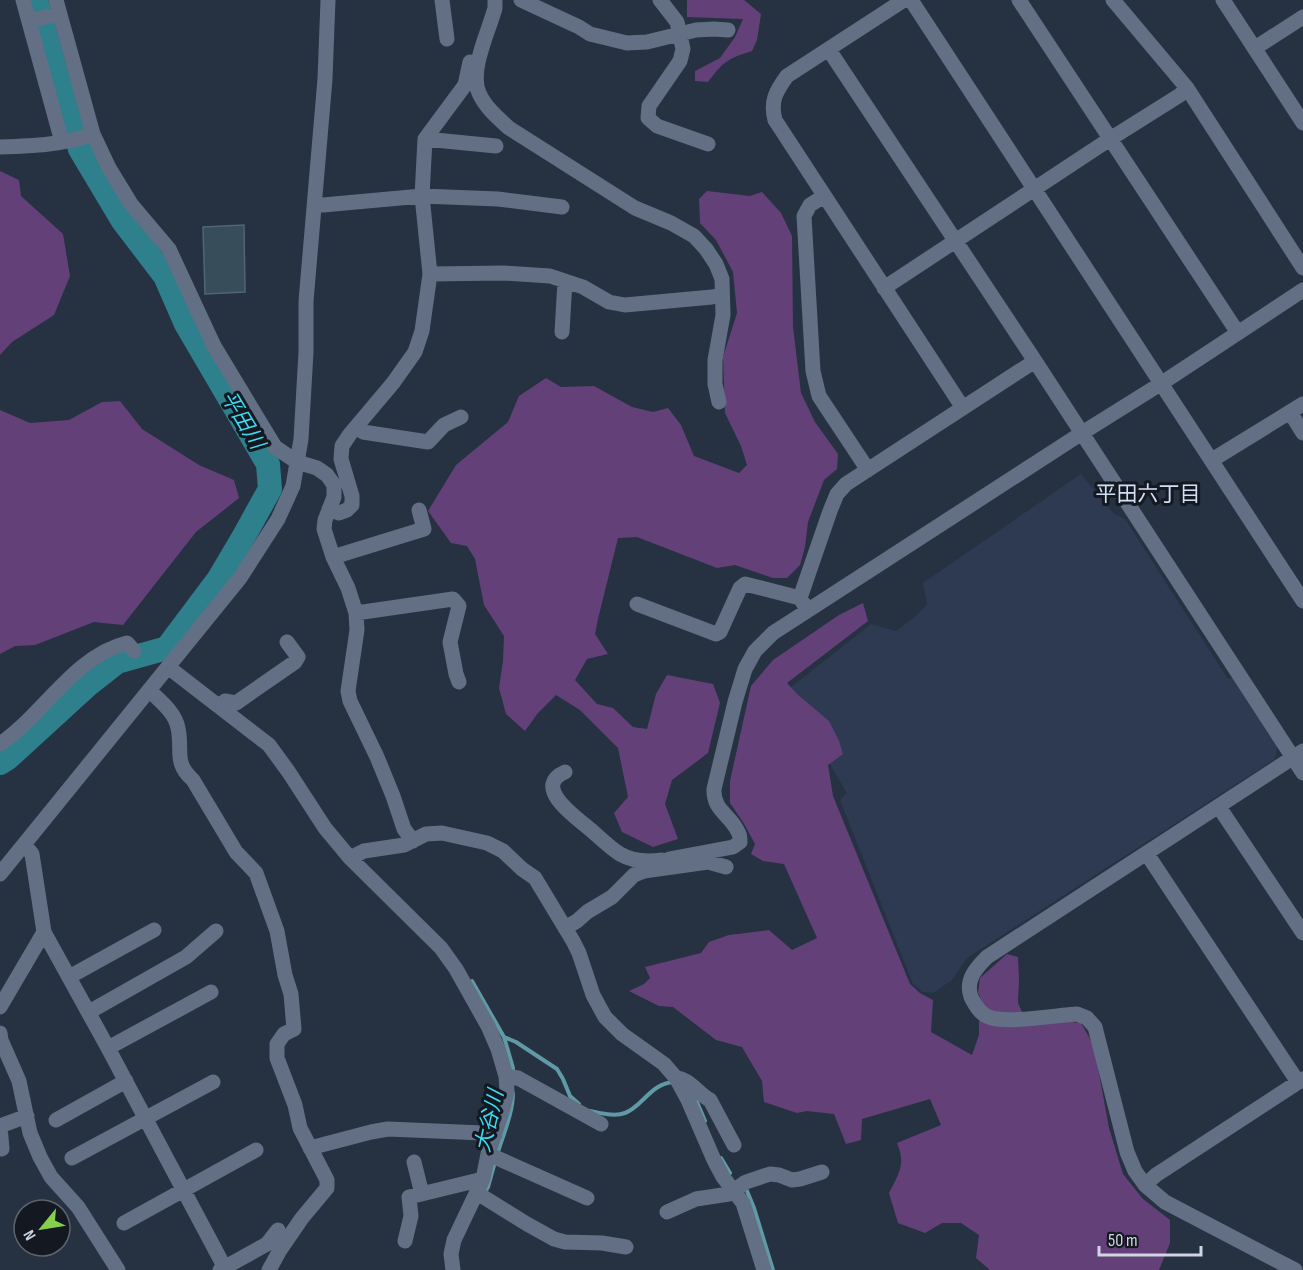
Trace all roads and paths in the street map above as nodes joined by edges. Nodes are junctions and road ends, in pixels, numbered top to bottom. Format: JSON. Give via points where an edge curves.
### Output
{"nodes":[{"id":1,"x":23,"y":0,"type":"edge"},
{"id":2,"x":328,"y":0,"type":"edge"},
{"id":3,"x":442,"y":0,"type":"edge"},
{"id":4,"x":495,"y":0,"type":"edge"},
{"id":5,"x":521,"y":0,"type":"edge"},
{"id":6,"x":660,"y":0,"type":"edge"},
{"id":7,"x":904,"y":0,"type":"edge"},
{"id":8,"x":911,"y":0,"type":"edge"},
{"id":9,"x":1019,"y":0,"type":"edge"},
{"id":10,"x":1113,"y":0,"type":"edge"},
{"id":11,"x":1223,"y":0,"type":"edge"},
{"id":12,"x":56,"y":10,"type":"edge"},
{"id":13,"x":1303,"y":17,"type":"edge"},
{"id":14,"x":31,"y":21,"type":"junction"},
{"id":15,"x":491,"y":21,"type":"junction"},
{"id":16,"x":728,"y":30,"type":"dead end"},
{"id":17,"x":680,"y":34,"type":"junction"},
{"id":18,"x":447,"y":39,"type":"dead end"},
{"id":19,"x":1255,"y":48,"type":"junction"},
{"id":20,"x":829,"y":50,"type":"junction"},
{"id":21,"x":1187,"y":88,"type":"junction"},
{"id":22,"x":1301,"y":115,"type":"edge"},
{"id":23,"x":88,"y":135,"type":"junction"},
{"id":24,"x":425,"y":139,"type":"junction"},
{"id":25,"x":1110,"y":139,"type":"junction"},
{"id":26,"x":65,"y":141,"type":"junction"},
{"id":27,"x":708,"y":144,"type":"dead end"},
{"id":28,"x":496,"y":146,"type":"dead end"},
{"id":29,"x":0,"y":147,"type":"edge"},
{"id":30,"x":1035,"y":189,"type":"junction"},
{"id":31,"x":422,"y":196,"type":"junction"},
{"id":32,"x":824,"y":196,"type":"junction"},
{"id":33,"x":315,"y":204,"type":"junction"},
{"id":34,"x":562,"y":207,"type":"dead end"},
{"id":35,"x":956,"y":241,"type":"junction"},
{"id":36,"x":1303,"y":268,"type":"edge"},
{"id":37,"x":430,"y":274,"type":"junction"},
{"id":38,"x":565,"y":281,"type":"junction"},
{"id":39,"x":884,"y":288,"type":"junction"},
{"id":40,"x":1303,"y":290,"type":"edge"},
{"id":41,"x":723,"y":295,"type":"junction"},
{"id":42,"x":562,"y":332,"type":"dead end"},
{"id":43,"x":1238,"y":333,"type":"junction"},
{"id":44,"x":1035,"y":361,"type":"junction"},
{"id":45,"x":1161,"y":383,"type":"junction"},
{"id":46,"x":719,"y":402,"type":"dead end"},
{"id":47,"x":1303,"y":404,"type":"edge"},
{"id":48,"x":963,"y":408,"type":"junction"},
{"id":49,"x":1290,"y":412,"type":"junction"},
{"id":50,"x":461,"y":417,"type":"dead end"},
{"id":51,"x":356,"y":427,"type":"junction"},
{"id":52,"x":1082,"y":433,"type":"junction"},
{"id":53,"x":1303,"y":433,"type":"edge"},
{"id":54,"x":1212,"y":460,"type":"junction"},
{"id":55,"x":297,"y":462,"type":"junction"},
{"id":56,"x":867,"y":470,"type":"junction"},
{"id":57,"x":329,"y":509,"type":"junction"},
{"id":58,"x":419,"y":510,"type":"dead end"},
{"id":59,"x":333,"y":557,"type":"junction"},
{"id":60,"x":1303,"y":601,"type":"edge"},
{"id":61,"x":637,"y":604,"type":"dead end"},
{"id":62,"x":804,"y":605,"type":"junction"},
{"id":63,"x":356,"y":613,"type":"junction"},
{"id":64,"x":287,"y":642,"type":"dead end"},
{"id":65,"x":134,"y":651,"type":"dead end"},
{"id":66,"x":168,"y":667,"type":"junction"},
{"id":67,"x":459,"y":682,"type":"dead end"},
{"id":68,"x":149,"y":690,"type":"junction"},
{"id":69,"x":218,"y":706,"type":"junction"},
{"id":70,"x":0,"y":744,"type":"edge"},
{"id":71,"x":1298,"y":754,"type":"edge"},
{"id":72,"x":565,"y":772,"type":"dead end"},
{"id":73,"x":1303,"y":773,"type":"edge"},
{"id":74,"x":1219,"y":807,"type":"junction"},
{"id":75,"x":413,"y":840,"type":"junction"},
{"id":76,"x":24,"y":844,"type":"junction"},
{"id":77,"x":1147,"y":854,"type":"junction"},
{"id":78,"x":350,"y":858,"type":"junction"},
{"id":79,"x":670,"y":863,"type":"junction"},
{"id":80,"x":726,"y":867,"type":"dead end"},
{"id":81,"x":0,"y":874,"type":"edge"},
{"id":82,"x":565,"y":928,"type":"junction"},
{"id":83,"x":154,"y":930,"type":"dead end"},
{"id":84,"x":216,"y":931,"type":"dead end"},
{"id":85,"x":44,"y":932,"type":"junction"},
{"id":86,"x":1303,"y":933,"type":"edge"},
{"id":87,"x":69,"y":977,"type":"junction"},
{"id":88,"x":211,"y":992,"type":"dead end"},
{"id":89,"x":0,"y":1007,"type":"edge"},
{"id":90,"x":88,"y":1012,"type":"junction"},
{"id":91,"x":0,"y":1033,"type":"edge"},
{"id":92,"x":108,"y":1048,"type":"junction"},
{"id":93,"x":511,"y":1077,"type":"junction"},
{"id":94,"x":676,"y":1078,"type":"junction"},
{"id":95,"x":126,"y":1081,"type":"junction"},
{"id":96,"x":1300,"y":1081,"type":"edge"},
{"id":97,"x":213,"y":1082,"type":"dead end"},
{"id":98,"x":27,"y":1116,"type":"junction"},
{"id":99,"x":145,"y":1118,"type":"junction"},
{"id":100,"x":56,"y":1120,"type":"dead end"},
{"id":101,"x":601,"y":1124,"type":"dead end"},
{"id":102,"x":495,"y":1135,"type":"junction"},
{"id":103,"x":734,"y":1145,"type":"dead end"},
{"id":104,"x":310,"y":1148,"type":"junction"},
{"id":105,"x":2,"y":1149,"type":"dead end"},
{"id":106,"x":256,"y":1150,"type":"dead end"},
{"id":107,"x":494,"y":1156,"type":"junction"},
{"id":108,"x":72,"y":1158,"type":"dead end"},
{"id":109,"x":414,"y":1162,"type":"dead end"},
{"id":110,"x":822,"y":1172,"type":"dead end"},
{"id":111,"x":1145,"y":1185,"type":"junction"},
{"id":112,"x":183,"y":1190,"type":"junction"},
{"id":113,"x":735,"y":1191,"type":"junction"},
{"id":114,"x":482,"y":1192,"type":"junction"},
{"id":115,"x":422,"y":1194,"type":"junction"},
{"id":116,"x":587,"y":1198,"type":"dead end"},
{"id":117,"x":667,"y":1212,"type":"dead end"},
{"id":118,"x":124,"y":1223,"type":"dead end"},
{"id":119,"x":278,"y":1230,"type":"dead end"},
{"id":120,"x":405,"y":1241,"type":"dead end"},
{"id":121,"x":626,"y":1247,"type":"dead end"},
{"id":122,"x":224,"y":1269,"type":"edge"},
{"id":123,"x":118,"y":1270,"type":"edge"},
{"id":124,"x":269,"y":1270,"type":"edge"},
{"id":125,"x":453,"y":1270,"type":"edge"},
{"id":126,"x":764,"y":1270,"type":"edge"},
{"id":127,"x":1295,"y":1270,"type":"edge"}],
"edges":[{"from":1,"to":14,"type":"street"},
{"from":2,"to":33,"type":"street"},
{"from":3,"to":18,"type":"street"},
{"from":4,"to":15,"type":"street"},
{"from":5,"to":17,"type":"street","via":[[590,34],[627,43]]},
{"from":6,"to":17,"type":"street","via":[[677,22]]},
{"from":7,"to":20,"type":"street"},
{"from":8,"to":30,"type":"street"},
{"from":9,"to":25,"type":"street"},
{"from":10,"to":21,"type":"street"},
{"from":11,"to":19,"type":"street"},
{"from":12,"to":14,"type":"street"},
{"from":12,"to":23,"type":"street"},
{"from":13,"to":19,"type":"street"},
{"from":14,"to":26,"type":"street"},
{"from":15,"to":24,"type":"street","via":[[480,29],[472,48],[465,85]]},
{"from":15,"to":41,"type":"street","via":[[476,76],[478,92],[491,112],[509,128],[634,208],[694,236],[716,264]]},
{"from":16,"to":17,"type":"street"},
{"from":17,"to":27,"type":"street","via":[[680,61],[649,106],[648,118],[657,126]]},
{"from":19,"to":22,"type":"street"},
{"from":20,"to":32,"type":"street","via":[[788,76],[776,91],[772,109],[775,120]]},
{"from":20,"to":35,"type":"street"},
{"from":21,"to":25,"type":"street"},
{"from":21,"to":36,"type":"street"},
{"from":23,"to":26,"type":"street"},
{"from":23,"to":55,"type":"street","via":[[131,204],[169,249],[214,346],[275,447]]},
{"from":24,"to":28,"type":"street"},
{"from":24,"to":31,"type":"street"},
{"from":25,"to":30,"type":"street"},
{"from":25,"to":43,"type":"street"},
{"from":26,"to":29,"type":"street"},
{"from":30,"to":35,"type":"street"},
{"from":30,"to":45,"type":"street"},
{"from":31,"to":33,"type":"street"},
{"from":31,"to":34,"type":"street"},
{"from":31,"to":37,"type":"street"},
{"from":32,"to":39,"type":"street"},
{"from":32,"to":56,"type":"street","via":[[810,205],[804,216],[813,370],[819,396]]},
{"from":33,"to":55,"type":"street"},
{"from":35,"to":39,"type":"street"},
{"from":35,"to":44,"type":"street"},
{"from":37,"to":38,"type":"street","via":[[504,273],[550,276]]},
{"from":37,"to":51,"type":"street","via":[[415,352]]},
{"from":38,"to":41,"type":"street","via":[[609,302],[625,305]]},
{"from":38,"to":42,"type":"street"},
{"from":39,"to":48,"type":"street"},
{"from":40,"to":43,"type":"street"},
{"from":41,"to":46,"type":"street","via":[[714,360]]},
{"from":43,"to":45,"type":"street"},
{"from":44,"to":48,"type":"street"},
{"from":44,"to":52,"type":"street"},
{"from":45,"to":52,"type":"street"},
{"from":45,"to":54,"type":"street"},
{"from":47,"to":49,"type":"street"},
{"from":48,"to":56,"type":"street"},
{"from":49,"to":53,"type":"street"},
{"from":49,"to":54,"type":"street"},
{"from":50,"to":51,"type":"street","via":[[444,425],[428,442],[363,432]]},
{"from":51,"to":57,"type":"street","via":[[342,446],[341,459],[352,505],[339,513]]},
{"from":52,"to":62,"type":"street"},
{"from":52,"to":71,"type":"street"},
{"from":54,"to":60,"type":"street"},
{"from":55,"to":57,"type":"street","via":[[317,468],[334,485]]},
{"from":55,"to":66,"type":"street","via":[[293,486],[261,547]]},
{"from":56,"to":62,"type":"street","via":[[837,494]]},
{"from":57,"to":59,"type":"street","via":[[324,529]]},
{"from":58,"to":59,"type":"street","via":[[424,529]]},
{"from":59,"to":63,"type":"street"},
{"from":61,"to":62,"type":"street","via":[[716,634],[745,584]]},
{"from":62,"to":79,"type":"street","via":[[754,651],[735,702],[713,798],[739,833],[740,842]]},
{"from":63,"to":67,"type":"street","via":[[453,598],[459,606],[450,642]]},
{"from":63,"to":75,"type":"street","via":[[350,701],[377,756],[404,829]]},
{"from":64,"to":69,"type":"street","via":[[298,657],[295,662],[236,703],[225,701]]},
{"from":65,"to":70,"type":"street","via":[[127,643],[91,660]]},
{"from":66,"to":68,"type":"street"},
{"from":66,"to":69,"type":"street"},
{"from":68,"to":76,"type":"street"},
{"from":68,"to":104,"type":"street","via":[[170,711],[178,726],[184,772],[194,780],[236,852],[256,873],[278,931],[294,1029],[277,1044],[277,1058]]},
{"from":69,"to":78,"type":"street","via":[[269,745]]},
{"from":71,"to":73,"type":"street"},
{"from":71,"to":74,"type":"street"},
{"from":72,"to":79,"type":"street","via":[[557,775],[553,789],[567,810],[621,855]]},
{"from":74,"to":77,"type":"street"},
{"from":74,"to":86,"type":"street"},
{"from":75,"to":78,"type":"street"},
{"from":75,"to":82,"type":"street","via":[[442,833],[487,843],[503,851],[535,878]]},
{"from":76,"to":81,"type":"street"},
{"from":76,"to":85,"type":"street","via":[[32,854]]},
{"from":77,"to":96,"type":"street"},
{"from":77,"to":111,"type":"street","via":[[987,957],[970,978],[970,993],[976,1007],[987,1017],[1001,1020],[1077,1014],[1095,1027],[1127,1152]]},
{"from":78,"to":93,"type":"street","via":[[441,948],[488,1026]]},
{"from":79,"to":80,"type":"street","via":[[708,862]]},
{"from":79,"to":82,"type":"street","via":[[634,875],[612,897]]},
{"from":82,"to":94,"type":"street","via":[[605,1017]]},
{"from":83,"to":87,"type":"street"},
{"from":84,"to":90,"type":"street","via":[[186,957]]},
{"from":85,"to":87,"type":"street"},
{"from":85,"to":89,"type":"street"},
{"from":87,"to":90,"type":"street"},
{"from":88,"to":92,"type":"street"},
{"from":90,"to":92,"type":"street"},
{"from":91,"to":98,"type":"street","via":[[19,1081]]},
{"from":92,"to":95,"type":"street"},
{"from":93,"to":101,"type":"street"},
{"from":93,"to":102,"type":"street"},
{"from":94,"to":103,"type":"street","via":[[710,1100]]},
{"from":94,"to":113,"type":"street","via":[[714,1160]]},
{"from":95,"to":99,"type":"street"},
{"from":95,"to":100,"type":"street"},
{"from":96,"to":111,"type":"street"},
{"from":97,"to":99,"type":"street"},
{"from":98,"to":105,"type":"street","via":[[0,1125]]},
{"from":98,"to":123,"type":"street","via":[[30,1133],[51,1177],[78,1208]]},
{"from":99,"to":108,"type":"street"},
{"from":99,"to":112,"type":"street"},
{"from":102,"to":104,"type":"street","via":[[388,1129]]},
{"from":102,"to":107,"type":"street"},
{"from":104,"to":124,"type":"street","via":[[327,1180],[327,1188],[302,1218]]},
{"from":106,"to":112,"type":"street"},
{"from":107,"to":114,"type":"street"},
{"from":107,"to":116,"type":"street"},
{"from":109,"to":115,"type":"street"},
{"from":110,"to":113,"type":"street","via":[[800,1179],[770,1174],[746,1182]]},
{"from":111,"to":127,"type":"street","via":[[1165,1202]]},
{"from":112,"to":118,"type":"street"},
{"from":112,"to":122,"type":"street"},
{"from":113,"to":117,"type":"street","via":[[696,1199]]},
{"from":113,"to":126,"type":"street"},
{"from":114,"to":115,"type":"street"},
{"from":114,"to":121,"type":"street","via":[[554,1239]]},
{"from":114,"to":125,"type":"street","via":[[454,1240]]},
{"from":115,"to":120,"type":"street","via":[[410,1197],[411,1216]]},
{"from":119,"to":122,"type":"street","via":[[267,1244]]}]}
